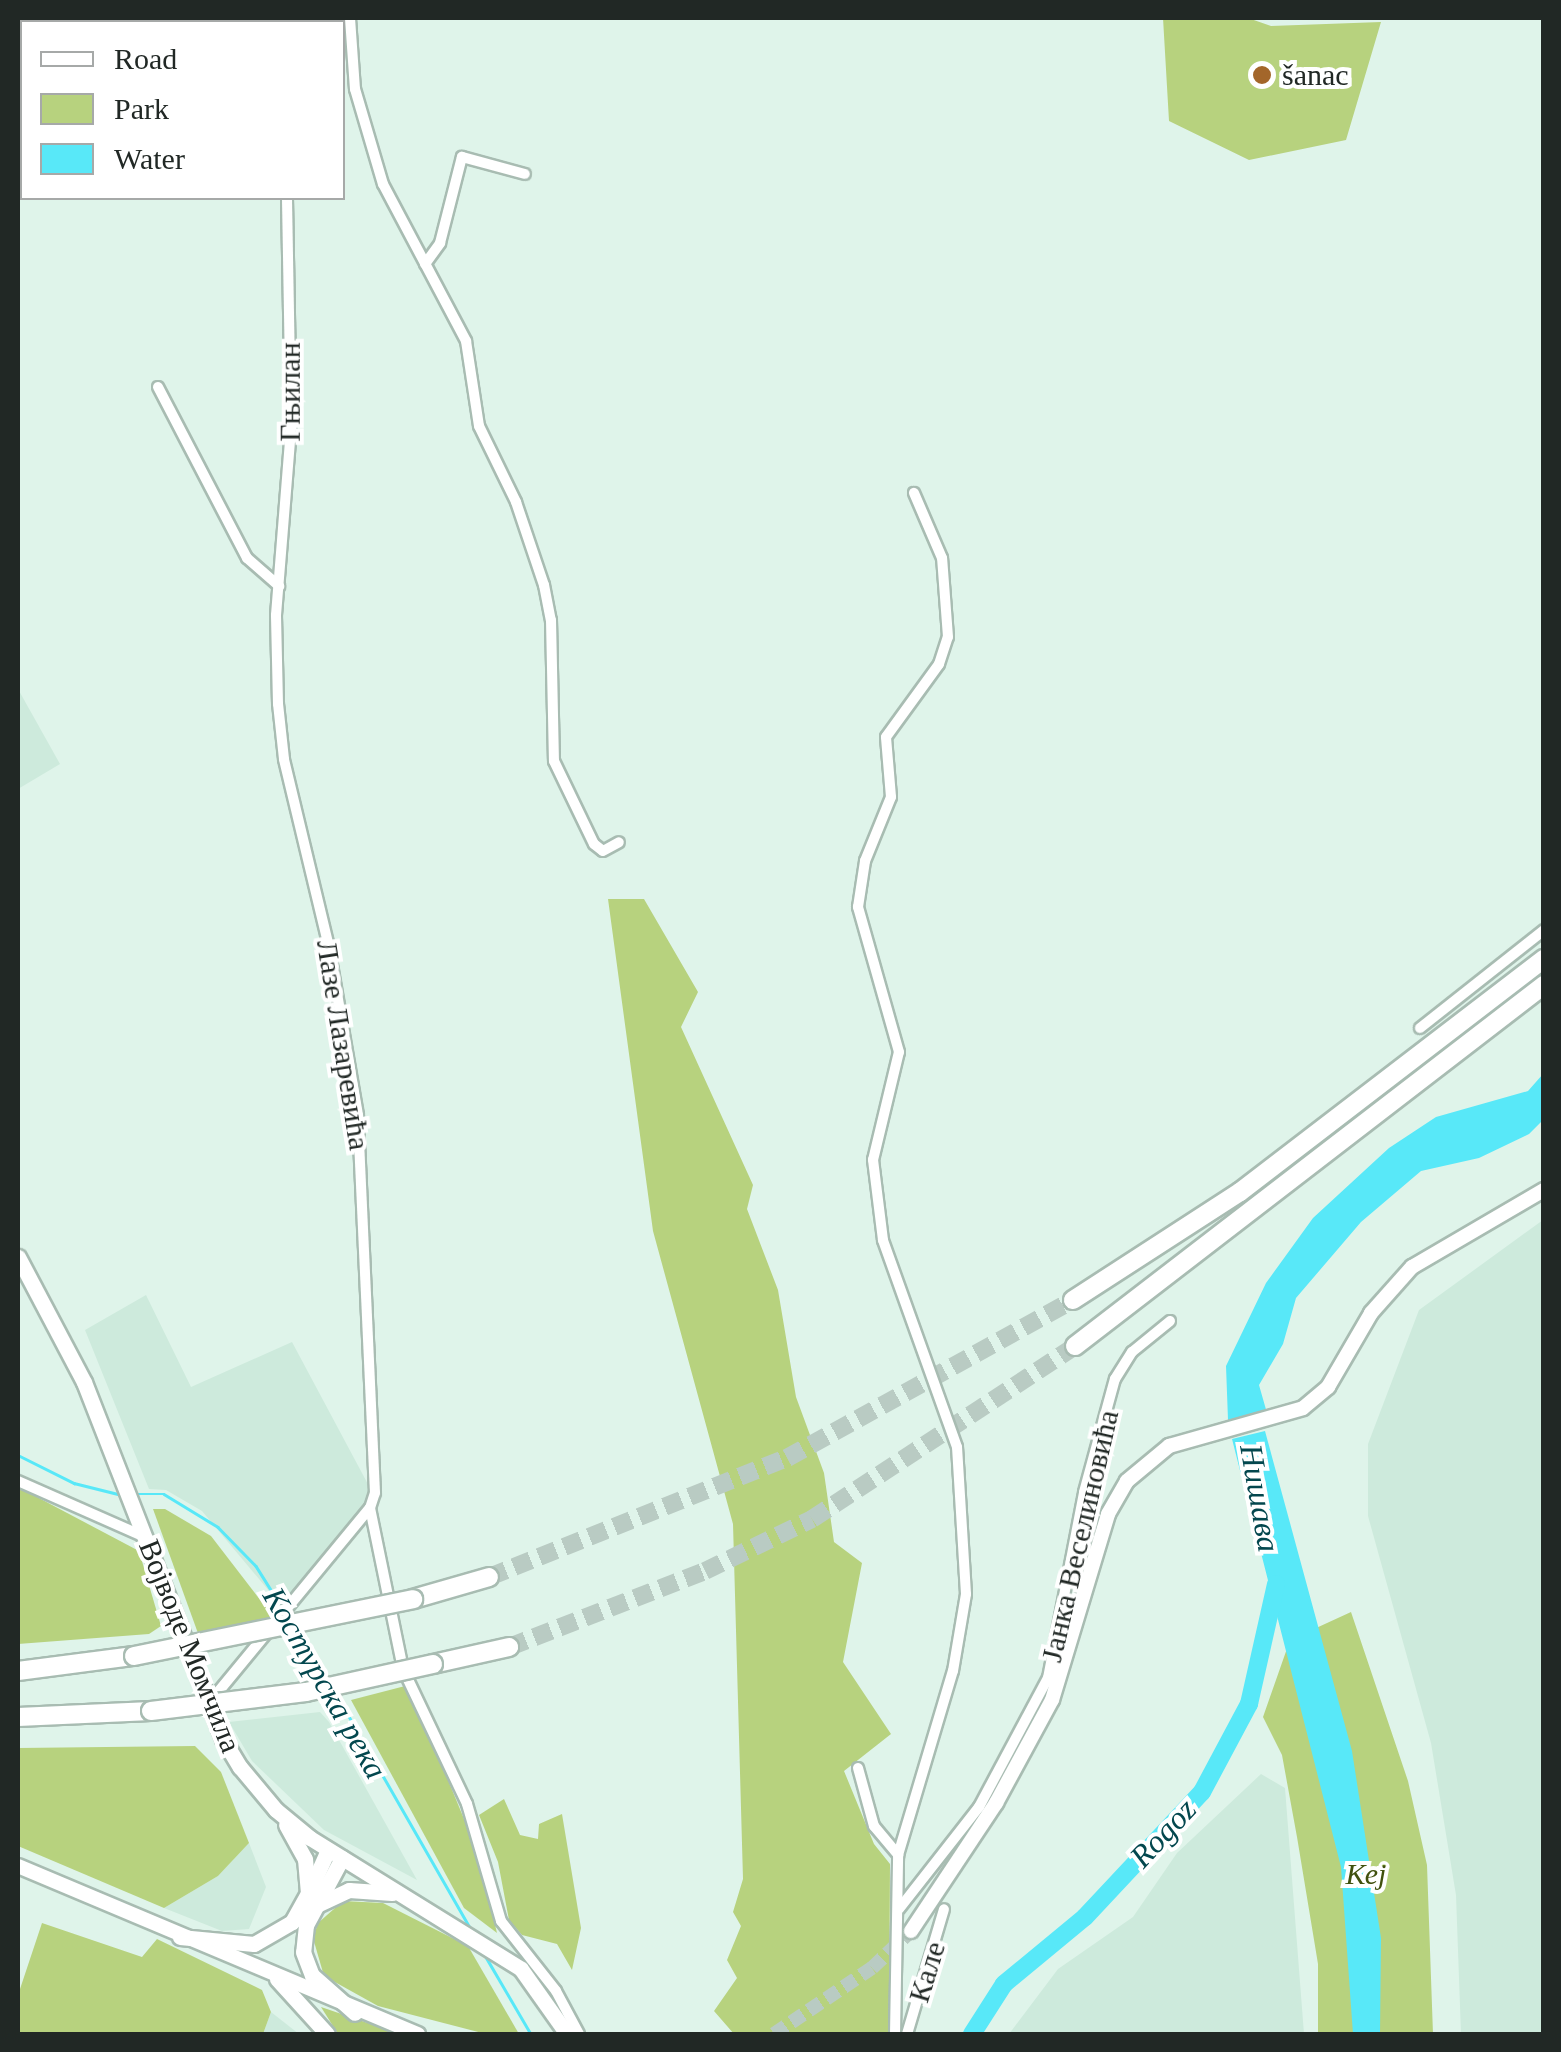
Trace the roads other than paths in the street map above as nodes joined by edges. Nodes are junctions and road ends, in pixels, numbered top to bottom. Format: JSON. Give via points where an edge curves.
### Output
{"nodes":[{"id":1,"x":350,"y":18,"type":"edge"},
{"id":2,"x":525,"y":174,"type":"dead end"},
{"id":3,"x":287,"y":200,"type":"edge"},
{"id":4,"x":425,"y":264,"type":"junction"},
{"id":5,"x":158,"y":387,"type":"dead end"},
{"id":6,"x":914,"y":493,"type":"dead end"},
{"id":7,"x":278,"y":586,"type":"junction"},
{"id":8,"x":619,"y":842,"type":"dead end"},
{"id":9,"x":1544,"y":930,"type":"edge"},
{"id":10,"x":1544,"y":959,"type":"edge"},
{"id":11,"x":1544,"y":984,"type":"edge"},
{"id":12,"x":1420,"y":1028,"type":"dead end"},
{"id":13,"x":1544,"y":1190,"type":"edge"},
{"id":14,"x":18,"y":1257,"type":"edge"},
{"id":15,"x":1073,"y":1300,"type":"tunnel mouth"},
{"id":16,"x":1170,"y":1321,"type":"dead end"},
{"id":17,"x":1076,"y":1346,"type":"tunnel mouth"},
{"id":18,"x":18,"y":1481,"type":"edge"},
{"id":19,"x":370,"y":1508,"type":"junction"},
{"id":20,"x":145,"y":1537,"type":"junction"},
{"id":21,"x":489,"y":1577,"type":"tunnel mouth"},
{"id":22,"x":509,"y":1647,"type":"tunnel mouth"},
{"id":23,"x":18,"y":1672,"type":"edge"},
{"id":24,"x":209,"y":1703,"type":"junction"},
{"id":25,"x":18,"y":1716,"type":"edge"},
{"id":26,"x":858,"y":1768,"type":"dead end"},
{"id":27,"x":276,"y":1810,"type":"junction"},
{"id":28,"x":335,"y":1854,"type":"junction"},
{"id":29,"x":898,"y":1854,"type":"junction"},
{"id":30,"x":18,"y":1866,"type":"edge"},
{"id":31,"x":407,"y":1896,"type":"junction"},
{"id":32,"x":312,"y":1900,"type":"junction"},
{"id":33,"x":944,"y":1909,"type":"dead end"},
{"id":34,"x":899,"y":1910,"type":"junction"},
{"id":35,"x":912,"y":1932,"type":"tunnel mouth"},
{"id":36,"x":180,"y":1937,"type":"junction"},
{"id":37,"x":277,"y":1979,"type":"junction"},
{"id":38,"x":355,"y":2012,"type":"junction"},
{"id":39,"x":327,"y":2034,"type":"edge"},
{"id":40,"x":418,"y":2034,"type":"edge"},
{"id":41,"x":566,"y":2034,"type":"edge"},
{"id":42,"x":579,"y":2034,"type":"edge"},
{"id":43,"x":895,"y":2034,"type":"edge"},
{"id":44,"x":908,"y":2034,"type":"edge"}],
"edges":[{"from":1,"to":4,"type":"street","via":[[355,89],[383,184]]},
{"from":2,"to":4,"type":"street","via":[[462,156],[440,243]]},
{"from":3,"to":7,"type":"street","name":"Гњилан","via":[[290,428]]},
{"from":4,"to":8,"type":"street","via":[[466,341],[478,426],[516,502],[544,585],[551,620],[554,761],[594,844],[603,850]]},
{"from":5,"to":7,"type":"street","via":[[247,558]]},
{"from":6,"to":29,"type":"street","via":[[942,558],[948,637],[939,664],[886,737],[891,796],[865,861],[858,907],[899,1052],[874,1160],[882,1240],[957,1447],[966,1594],[953,1671]]},
{"from":7,"to":19,"type":"street","name":"Лазе Лазаревића","via":[[284,759],[329,947],[358,1116],[372,1390]]},
{"from":9,"to":12,"type":"street"},
{"from":10,"to":15,"type":"highway","via":[[1240,1192]]},
{"from":11,"to":17,"type":"highway"},
{"from":13,"to":35,"type":"main road","via":[[1412,1266],[1371,1313],[1328,1387],[1294,1413],[1193,1438],[1146,1460],[1117,1494],[1052,1700],[1004,1791]]},
{"from":14,"to":20,"type":"main road","name":"Војводе Момчила","via":[[84,1382]]},
{"from":16,"to":34,"type":"street","name":"Јанка Веселиновића","via":[[1132,1352],[1116,1379],[1084,1492],[1048,1678],[979,1807]]},
{"from":18,"to":20,"type":"street"},
{"from":19,"to":24,"type":"street"},
{"from":19,"to":42,"type":"street","name":"Лазе Лазаревића","via":[[403,1669],[467,1804],[501,1921],[556,1991]]},
{"from":20,"to":24,"type":"main road","name":"Војводе Момчила"},
{"from":21,"to":23,"type":"highway","bridge":true,"via":[[134,1656]]},
{"from":22,"to":25,"type":"highway","bridge":true,"via":[[306,1692],[151,1711]]},
{"from":24,"to":27,"type":"main road","name":"Војводе Момчила","via":[[240,1767]]},
{"from":26,"to":29,"type":"street","via":[[874,1826]]},
{"from":27,"to":28,"type":"main road","name":"Војводе Момчила"},
{"from":27,"to":32,"type":"main road","via":[[305,1860]]},
{"from":28,"to":31,"type":"main road","name":"Војводе Момчила"},
{"from":28,"to":32,"type":"main road"},
{"from":29,"to":34,"type":"street"},
{"from":30,"to":36,"type":"main road"},
{"from":31,"to":32,"type":"main road","via":[[359,1888]]},
{"from":31,"to":41,"type":"main road","name":"Војводе Момчила","via":[[485,1942],[535,1984]]},
{"from":32,"to":36,"type":"main road","via":[[267,1941]]},
{"from":32,"to":38,"type":"main road","via":[[306,1961],[322,1986]]},
{"from":33,"to":44,"type":"street","name":"Кале"},
{"from":34,"to":43,"type":"street"},
{"from":36,"to":37,"type":"main road"},
{"from":37,"to":38,"type":"main road"},
{"from":37,"to":39,"type":"main road"},
{"from":38,"to":40,"type":"main road"}]}
